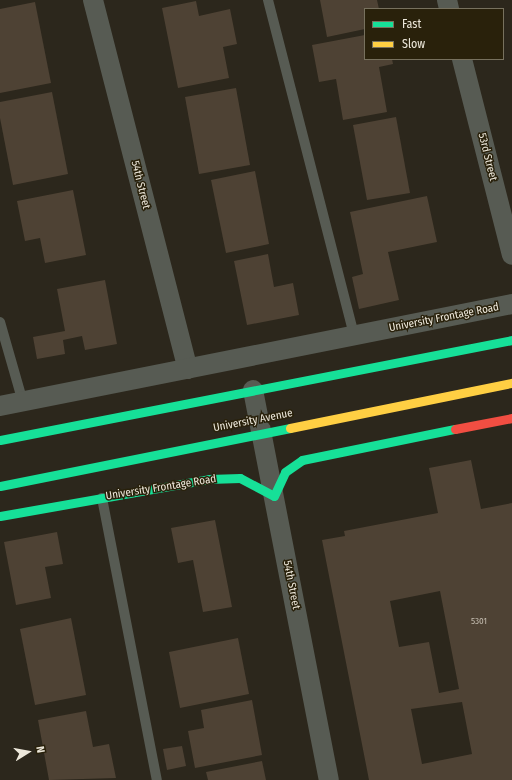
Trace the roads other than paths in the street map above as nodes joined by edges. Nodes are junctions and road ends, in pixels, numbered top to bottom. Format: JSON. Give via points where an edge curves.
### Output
{"nodes":[{"id":1,"x":93,"y":0,"type":"edge"},
{"id":2,"x":268,"y":0,"type":"edge"},
{"id":3,"x":462,"y":60,"type":"edge"},
{"id":4,"x":512,"y":254,"type":"edge"},
{"id":5,"x":512,"y":304,"type":"edge"},
{"id":6,"x":0,"y":322,"type":"edge"},
{"id":7,"x":354,"y":336,"type":"junction"},
{"id":8,"x":512,"y":340,"type":"edge"},
{"id":9,"x":188,"y":369,"type":"junction"},
{"id":10,"x":512,"y":383,"type":"edge"},
{"id":11,"x":253,"y":390,"type":"junction"},
{"id":12,"x":23,"y":402,"type":"junction"},
{"id":13,"x":0,"y":406,"type":"edge"},
{"id":14,"x":512,"y":418,"type":"edge"},
{"id":15,"x":261,"y":432,"type":"junction"},
{"id":16,"x":0,"y":440,"type":"edge"},
{"id":17,"x":0,"y":486,"type":"edge"},
{"id":18,"x":274,"y":496,"type":"junction"},
{"id":19,"x":102,"y":498,"type":"junction"},
{"id":20,"x":0,"y":516,"type":"edge"},
{"id":21,"x":157,"y":780,"type":"edge"},
{"id":22,"x":329,"y":780,"type":"edge"}],
"edges":[{"from":1,"to":9,"type":"street","name":"54th Street"},
{"from":2,"to":7,"type":"lane"},
{"from":3,"to":4,"type":"street","name":"53rd Street"},
{"from":5,"to":7,"type":"street","name":"University Frontage Road"},
{"from":6,"to":12,"type":"lane"},
{"from":7,"to":9,"type":"street","name":"University Frontage Road"},
{"from":8,"to":11,"type":"main road"},
{"from":9,"to":12,"type":"street","name":"University Frontage Road"},
{"from":10,"to":15,"type":"main road","name":"University Avenue"},
{"from":11,"to":15,"type":"street","name":"54th Street"},
{"from":11,"to":16,"type":"main road"},
{"from":12,"to":13,"type":"street","name":"University Frontage Road"},
{"from":14,"to":18,"type":"main road","via":[[302,460],[286,472]]},
{"from":15,"to":17,"type":"main road","name":"University Avenue"},
{"from":15,"to":18,"type":"street","name":"54th Street"},
{"from":18,"to":19,"type":"main road","name":"University Frontage Road","via":[[240,478],[209,479]]},
{"from":18,"to":22,"type":"street","name":"54th Street"},
{"from":19,"to":20,"type":"main road","name":"University Frontage Road"},
{"from":19,"to":21,"type":"lane"}]}
